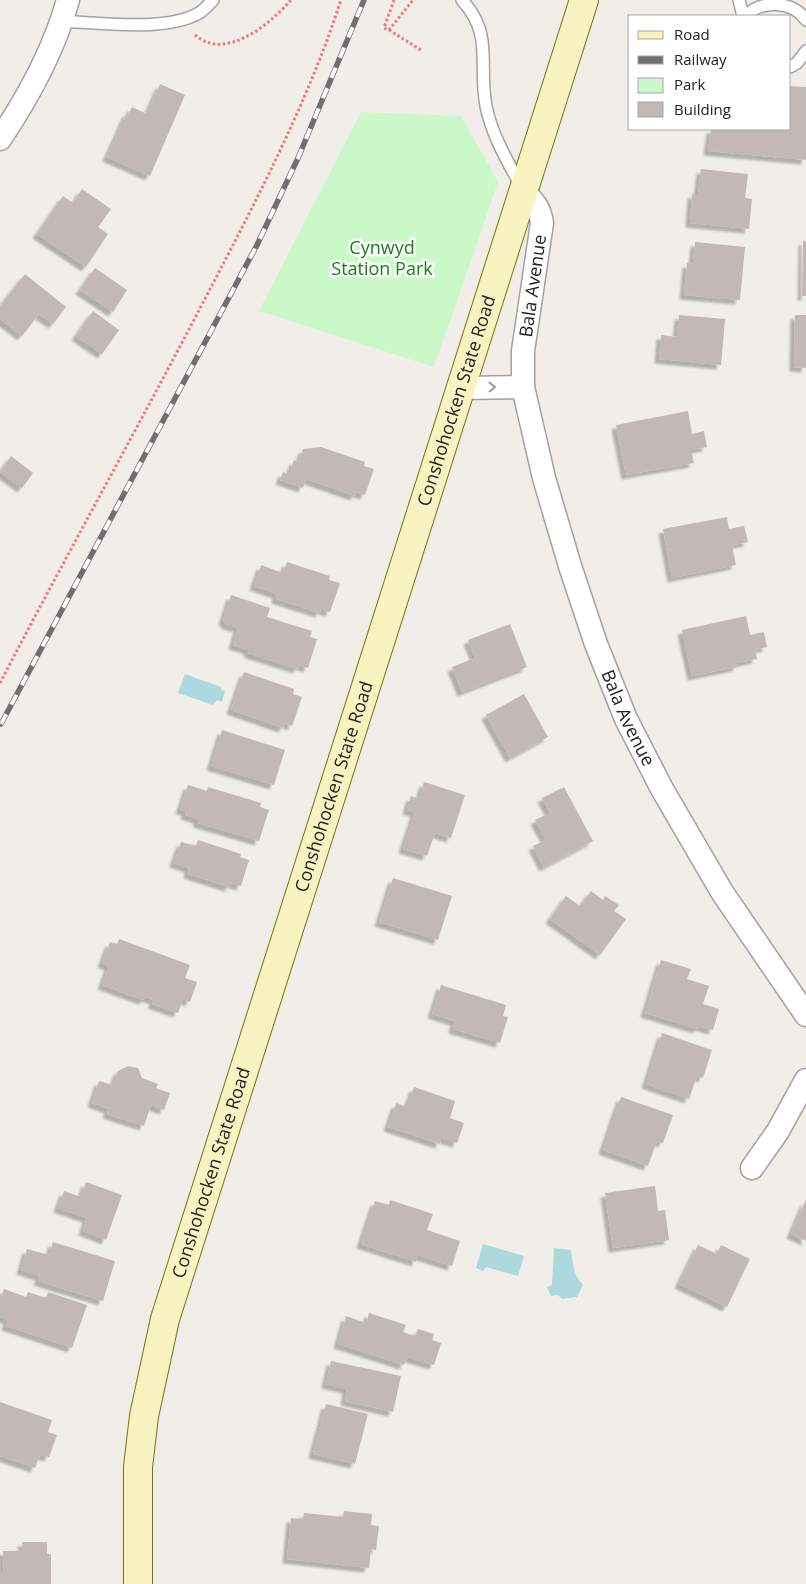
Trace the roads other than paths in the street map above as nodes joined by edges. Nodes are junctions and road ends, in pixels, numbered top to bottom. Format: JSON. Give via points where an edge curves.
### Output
{"nodes":[{"id":1,"x":213,"y":0,"type":"edge"},
{"id":2,"x":462,"y":0,"type":"edge"},
{"id":3,"x":584,"y":0,"type":"edge"},
{"id":4,"x":738,"y":0,"type":"edge"},
{"id":5,"x":785,"y":1,"type":"edge"},
{"id":6,"x":65,"y":10,"type":"edge"},
{"id":7,"x":744,"y":15,"type":"edge"},
{"id":8,"x":745,"y":15,"type":"edge"},
{"id":9,"x":806,"y":20,"type":"edge"},
{"id":10,"x":806,"y":51,"type":"edge"},
{"id":11,"x":791,"y":66,"type":"edge"},
{"id":12,"x":0,"y":139,"type":"edge"},
{"id":13,"x":524,"y":192,"type":"junction"},
{"id":14,"x":523,"y":387,"type":"junction"},
{"id":15,"x":461,"y":388,"type":"junction"},
{"id":16,"x":806,"y":1015,"type":"edge"},
{"id":17,"x":806,"y":1080,"type":"edge"},
{"id":18,"x":752,"y":1168,"type":"dead end"},
{"id":19,"x":138,"y":1584,"type":"edge"}],
"edges":[{"from":1,"to":6,"type":"lane","via":[[200,13],[146,25]]},
{"from":2,"to":13,"type":"lane","via":[[474,12],[480,26],[486,107]]},
{"from":3,"to":13,"type":"main road","name":"Conshohocken State Road"},
{"from":4,"to":7,"type":"lane"},
{"from":5,"to":8,"type":"lane","via":[[760,3]]},
{"from":5,"to":9,"type":"lane"},
{"from":6,"to":12,"type":"street","via":[[23,104]]},
{"from":10,"to":11,"type":"lane"},
{"from":13,"to":14,"type":"street","name":"Bala Avenue","via":[[541,212],[542,223],[523,351]]},
{"from":13,"to":15,"type":"main road","name":"Conshohocken State Road"},
{"from":15,"to":14,"type":"street","one_way":true},
{"from":14,"to":16,"type":"street","name":"Bala Avenue","via":[[544,478],[570,566],[626,719],[722,892]]},
{"from":15,"to":19,"type":"main road","name":"Conshohocken State Road","via":[[165,1319],[144,1416],[138,1467]]},
{"from":17,"to":18,"type":"street"}]}
